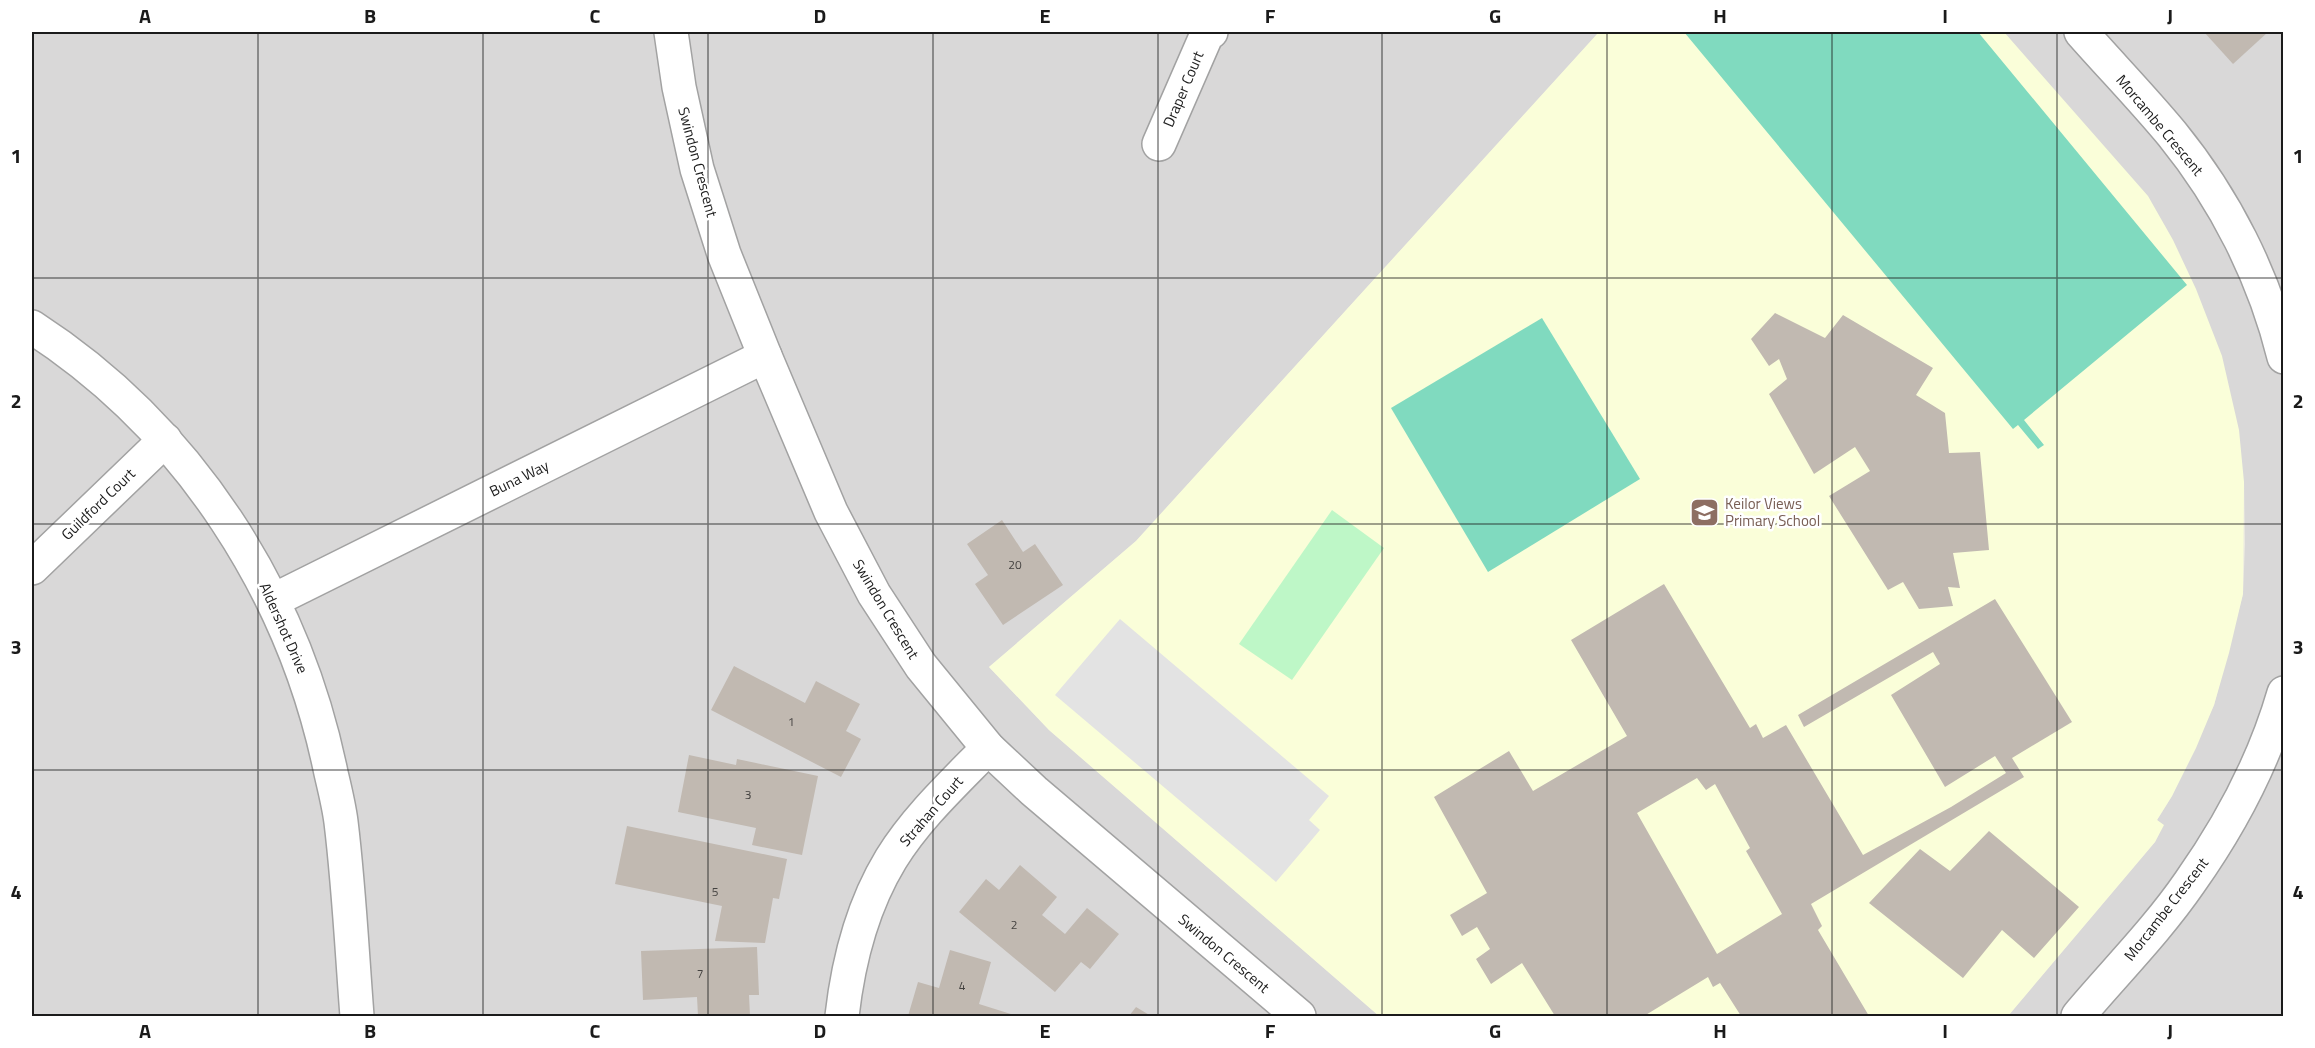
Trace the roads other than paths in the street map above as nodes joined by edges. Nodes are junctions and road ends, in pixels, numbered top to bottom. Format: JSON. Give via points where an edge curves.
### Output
{"nodes":[{"id":1,"x":671,"y":32,"type":"edge"},
{"id":2,"x":1207,"y":32,"type":"edge"},
{"id":3,"x":2081,"y":32,"type":"edge"},
{"id":4,"x":1159,"y":144,"type":"dead end"},
{"id":5,"x":32,"y":327,"type":"edge"},
{"id":6,"x":765,"y":356,"type":"junction"},
{"id":7,"x":2283,"y":357,"type":"edge"},
{"id":8,"x":165,"y":440,"type":"junction"},
{"id":9,"x":32,"y":568,"type":"edge"},
{"id":10,"x":274,"y":600,"type":"junction"},
{"id":11,"x":2283,"y":693,"type":"edge"},
{"id":12,"x":988,"y":748,"type":"junction"},
{"id":13,"x":2085,"y":1014,"type":"edge"},
{"id":14,"x":357,"y":1017,"type":"edge"},
{"id":15,"x":842,"y":1017,"type":"edge"},
{"id":16,"x":1299,"y":1017,"type":"edge"}],
"edges":[{"from":1,"to":6,"type":"street","name":"Swindon Crescent","via":[[697,169],[724,254]]},
{"from":2,"to":4,"type":"street","name":"Draper Court"},
{"from":3,"to":7,"type":"street","name":"Morcambe Crescent","via":[[2172,135],[2207,182],[2250,259]]},
{"from":5,"to":8,"type":"street","name":"Aldershot Drive","via":[[108,382]]},
{"from":6,"to":10,"type":"street","name":"Buna Way"},
{"from":6,"to":12,"type":"street","name":"Swindon Crescent","via":[[831,512],[874,594],[921,666]]},
{"from":8,"to":9,"type":"street","name":"Guildford Court"},
{"from":8,"to":10,"type":"street","name":"Aldershot Drive","via":[[228,525]]},
{"from":10,"to":14,"type":"street","name":"Aldershot Drive","via":[[304,670],[326,747],[341,821]]},
{"from":11,"to":13,"type":"street","name":"Morcambe Crescent","via":[[2255,770],[2208,855]]},
{"from":12,"to":15,"type":"street","name":"Strahan Court","via":[[923,816],[891,859],[870,900],[853,953]]},
{"from":12,"to":16,"type":"street","name":"Swindon Crescent"}]}
